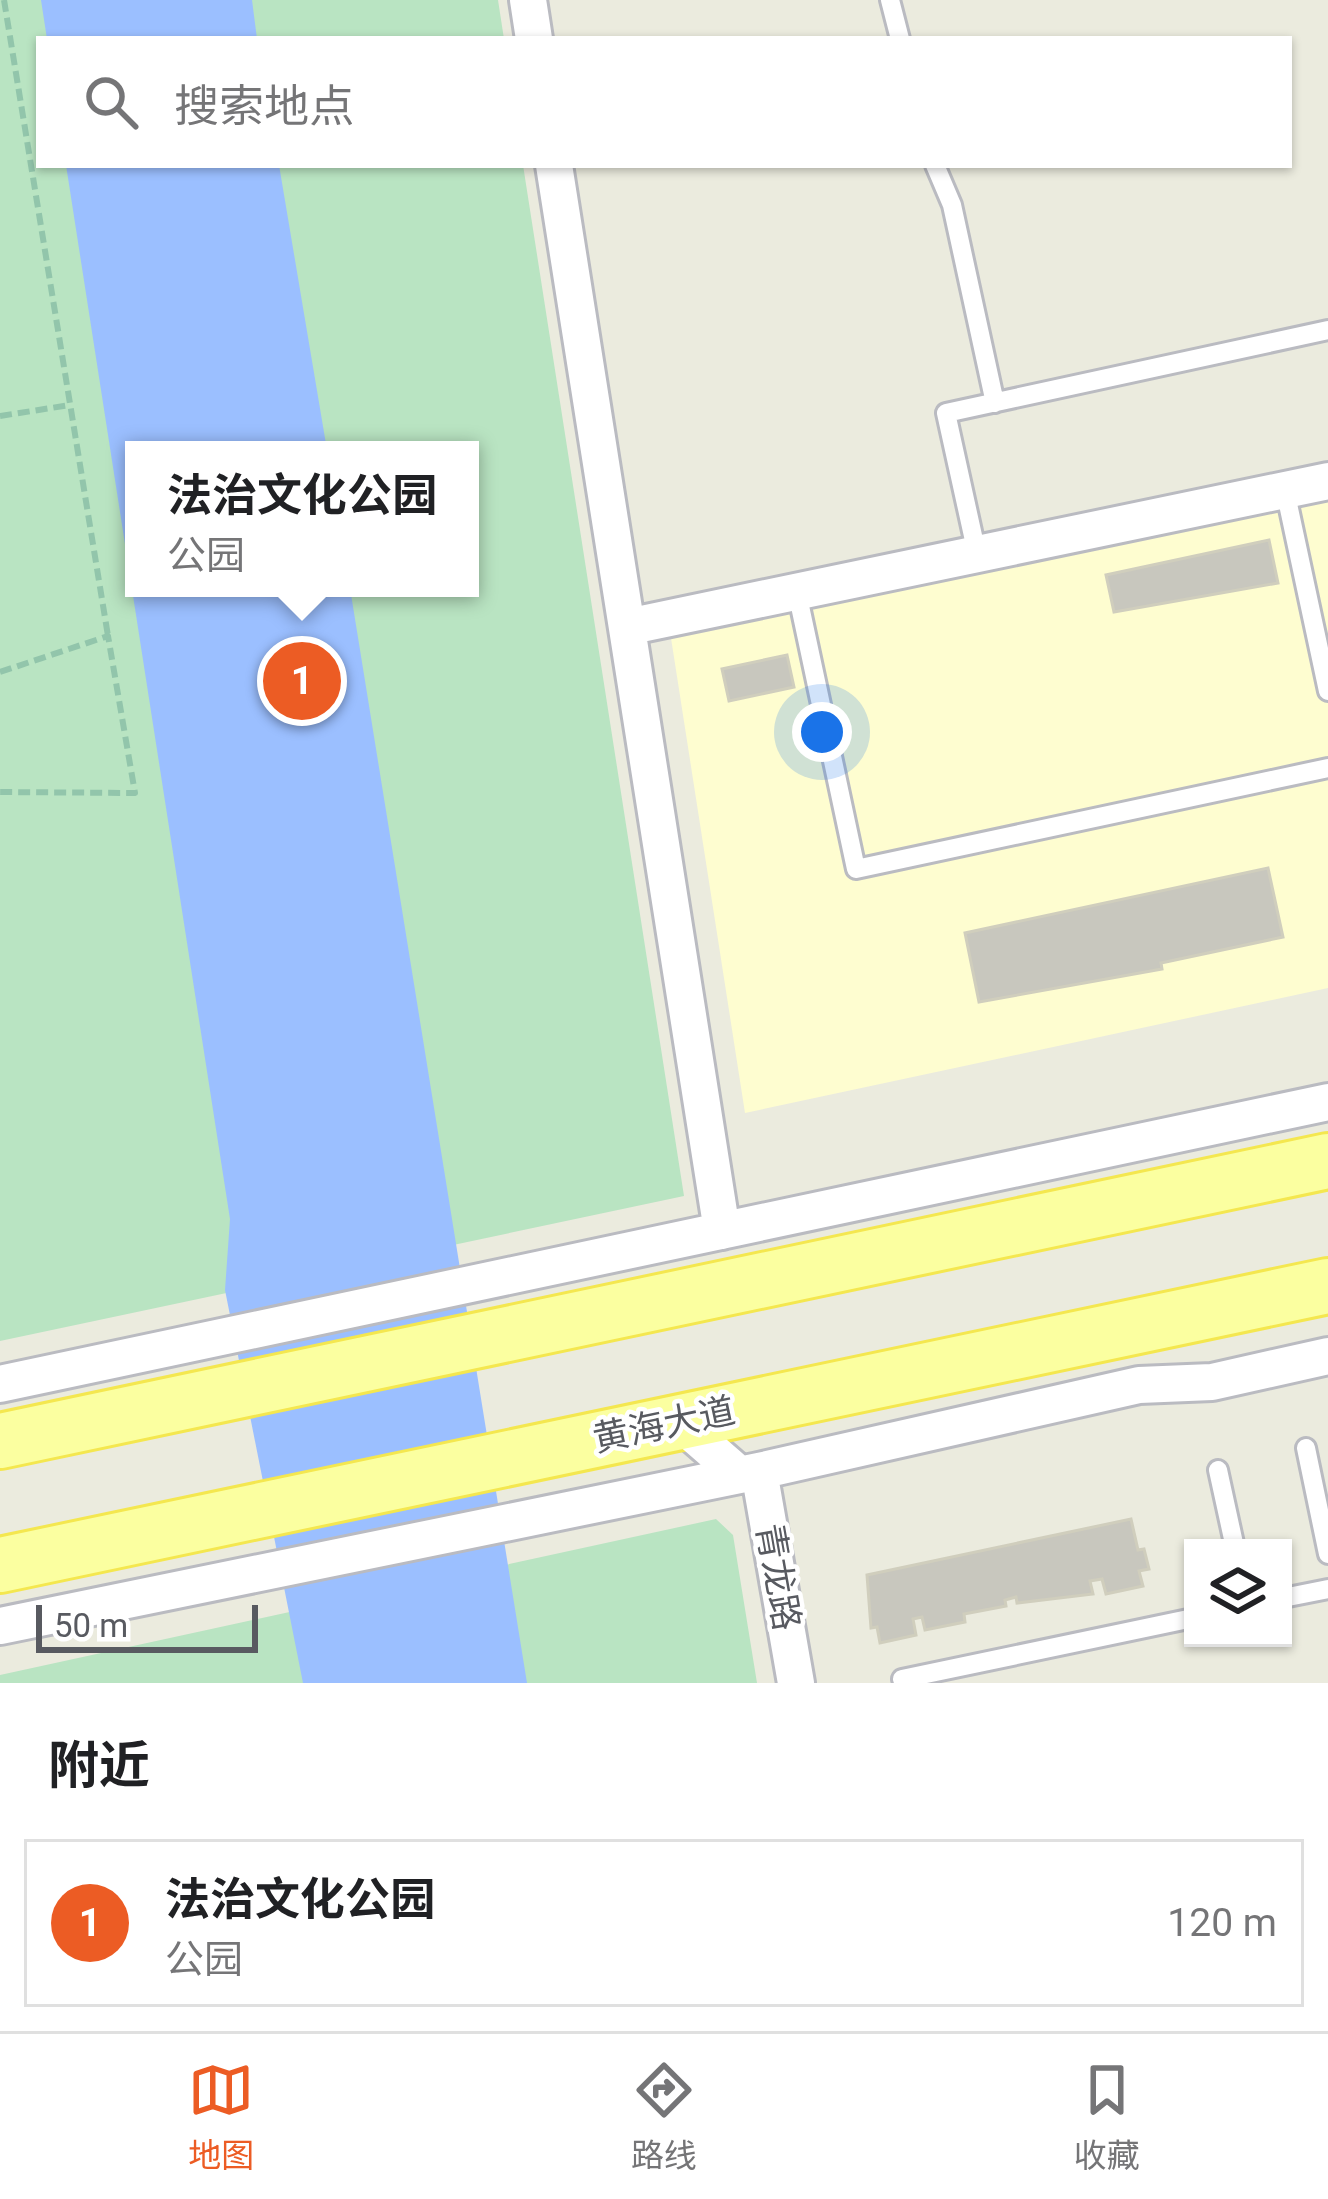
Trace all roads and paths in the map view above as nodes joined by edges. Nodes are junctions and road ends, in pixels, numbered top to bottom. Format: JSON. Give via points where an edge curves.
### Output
{"nodes":[{"id":1,"x":4,"y":0,"type":"edge"},
{"id":2,"x":528,"y":0,"type":"edge"},
{"id":3,"x":890,"y":0,"type":"edge"},
{"id":4,"x":534,"y":36,"type":"edge"},
{"id":5,"x":899,"y":36,"type":"edge"},
{"id":6,"x":554,"y":168,"type":"edge"},
{"id":7,"x":935,"y":168,"type":"edge"},
{"id":8,"x":1328,"y":330,"type":"edge"},
{"id":9,"x":995,"y":403,"type":"junction"},
{"id":10,"x":70,"y":405,"type":"junction"},
{"id":11,"x":0,"y":416,"type":"edge"},
{"id":12,"x":1328,"y":481,"type":"edge"},
{"id":13,"x":1285,"y":490,"type":"junction"},
{"id":14,"x":977,"y":554,"type":"junction"},
{"id":15,"x":797,"y":592,"type":"junction"},
{"id":16,"x":627,"y":627,"type":"junction"},
{"id":17,"x":108,"y":636,"type":"junction"},
{"id":18,"x":0,"y":672,"type":"edge"},
{"id":19,"x":1328,"y":691,"type":"edge"},
{"id":20,"x":1328,"y":768,"type":"edge"},
{"id":21,"x":0,"y":792,"type":"edge"},
{"id":22,"x":1328,"y":1102,"type":"edge"},
{"id":23,"x":1328,"y":1161,"type":"edge"},
{"id":24,"x":720,"y":1231,"type":"junction"},
{"id":25,"x":797,"y":1273,"type":"junction"},
{"id":26,"x":1328,"y":1286,"type":"edge"},
{"id":27,"x":679,"y":1298,"type":"junction"},
{"id":28,"x":1328,"y":1356,"type":"edge"},
{"id":29,"x":0,"y":1384,"type":"edge"},
{"id":30,"x":796,"y":1397,"type":"junction"},
{"id":31,"x":679,"y":1422,"type":"junction"},
{"id":32,"x":0,"y":1441,"type":"edge"},
{"id":33,"x":1306,"y":1448,"type":"dead end"},
{"id":34,"x":1218,"y":1470,"type":"dead end"},
{"id":35,"x":759,"y":1471,"type":"junction"},
{"id":36,"x":1233,"y":1539,"type":"edge"},
{"id":37,"x":1328,"y":1554,"type":"edge"},
{"id":38,"x":0,"y":1565,"type":"edge"},
{"id":39,"x":1328,"y":1589,"type":"edge"},
{"id":40,"x":1292,"y":1596,"type":"edge"},
{"id":41,"x":1184,"y":1620,"type":"edge"},
{"id":42,"x":0,"y":1626,"type":"edge"},
{"id":43,"x":902,"y":1679,"type":"dead end"},
{"id":44,"x":796,"y":1683,"type":"edge"}],
"edges":[{"from":1,"to":10,"type":"path"},
{"from":2,"to":4,"type":"street"},
{"from":3,"to":5,"type":"lane"},
{"from":6,"to":16,"type":"street"},
{"from":7,"to":9,"type":"lane","via":[[952,205]]},
{"from":8,"to":9,"type":"lane"},
{"from":9,"to":14,"type":"lane","via":[[946,413]]},
{"from":10,"to":11,"type":"path"},
{"from":10,"to":17,"type":"path"},
{"from":12,"to":13,"type":"street"},
{"from":13,"to":14,"type":"street"},
{"from":13,"to":19,"type":"lane"},
{"from":14,"to":15,"type":"street"},
{"from":15,"to":16,"type":"street"},
{"from":15,"to":20,"type":"lane","via":[[856,869]]},
{"from":16,"to":24,"type":"street"},
{"from":17,"to":18,"type":"path"},
{"from":17,"to":21,"type":"path","via":[[134,793]]},
{"from":22,"to":24,"type":"street"},
{"from":23,"to":25,"type":"main road"},
{"from":24,"to":25,"type":"street"},
{"from":24,"to":27,"type":"street"},
{"from":24,"to":29,"type":"street"},
{"from":25,"to":27,"type":"main road"},
{"from":26,"to":30,"type":"main road","name":"黄海大道"},
{"from":27,"to":32,"type":"main road"},
{"from":28,"to":35,"type":"street","via":[[1212,1382],[1139,1385]]},
{"from":30,"to":31,"type":"main road","name":"黄海大道"},
{"from":30,"to":35,"type":"street"},
{"from":31,"to":35,"type":"street"},
{"from":31,"to":38,"type":"main road","name":"黄海大道"},
{"from":33,"to":37,"type":"lane"},
{"from":34,"to":36,"type":"lane"},
{"from":35,"to":42,"type":"street"},
{"from":35,"to":44,"type":"street","name":"青龙路"},
{"from":39,"to":40,"type":"lane"},
{"from":41,"to":43,"type":"lane"}]}
